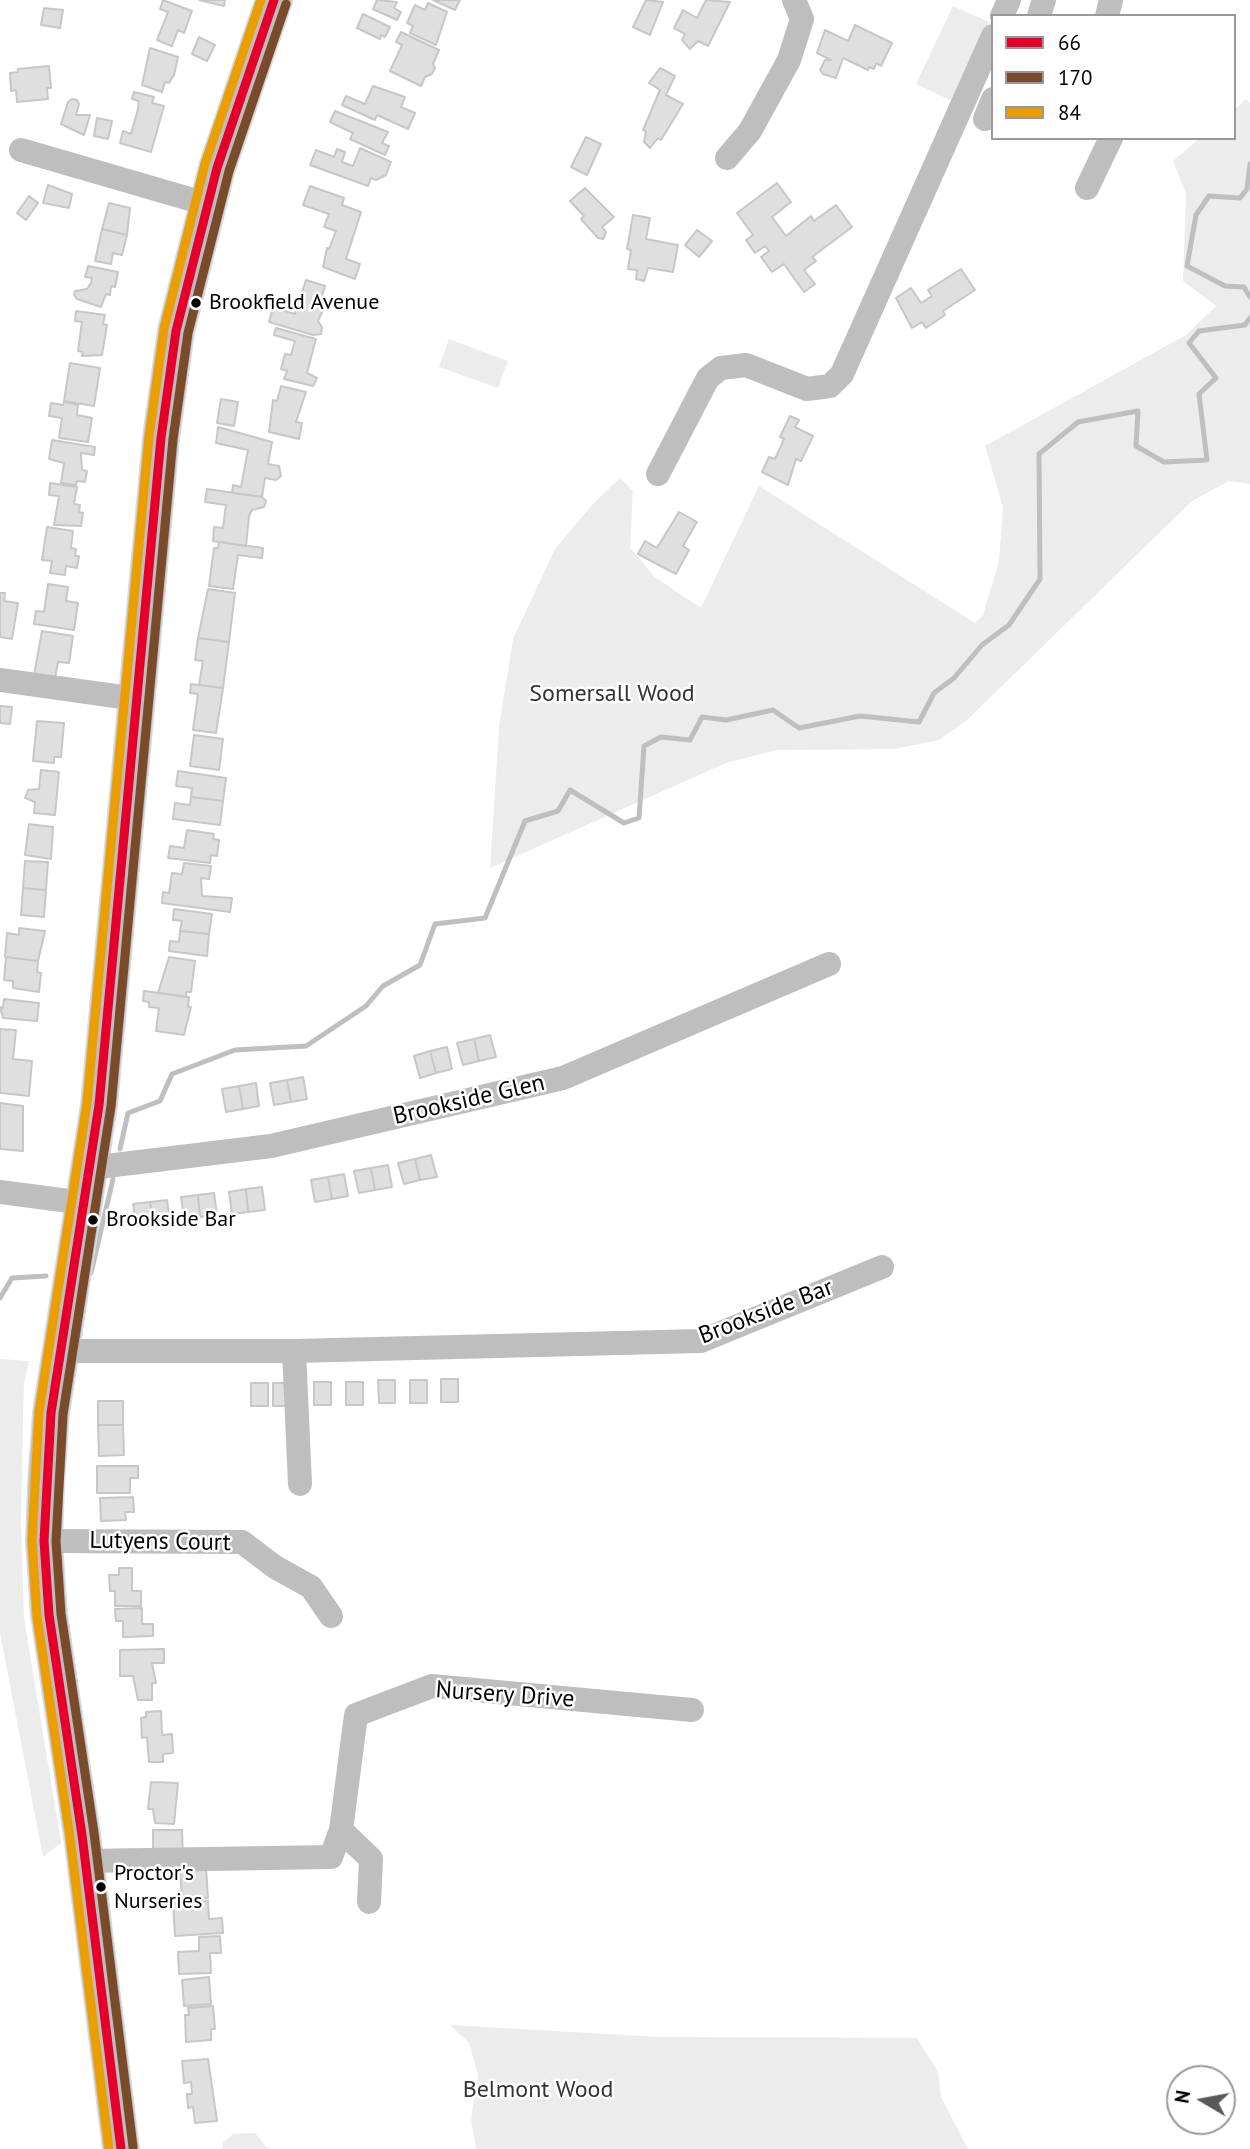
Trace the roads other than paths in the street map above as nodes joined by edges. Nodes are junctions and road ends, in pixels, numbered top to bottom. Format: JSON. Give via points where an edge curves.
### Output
{"nodes":[{"id":1,"x":274,"y":0,"type":"edge"},
{"id":2,"x":794,"y":0,"type":"edge"},
{"id":3,"x":991,"y":40,"type":"edge"},
{"id":4,"x":1110,"y":140,"type":"edge"},
{"id":5,"x":21,"y":149,"type":"dead end"},
{"id":6,"x":727,"y":158,"type":"dead end"},
{"id":7,"x":1087,"y":188,"type":"dead end"},
{"id":8,"x":207,"y":204,"type":"junction"},
{"id":9,"x":658,"y":474,"type":"dead end"},
{"id":10,"x":0,"y":680,"type":"edge"},
{"id":11,"x":137,"y":699,"type":"junction"},
{"id":12,"x":830,"y":964,"type":"dead end"},
{"id":13,"x":90,"y":1168,"type":"junction"},
{"id":14,"x":0,"y":1192,"type":"edge"},
{"id":15,"x":84,"y":1203,"type":"junction"},
{"id":16,"x":881,"y":1267,"type":"dead end"},
{"id":17,"x":294,"y":1350,"type":"junction"},
{"id":18,"x":60,"y":1351,"type":"junction"},
{"id":19,"x":300,"y":1484,"type":"dead end"},
{"id":20,"x":44,"y":1541,"type":"junction"},
{"id":21,"x":331,"y":1616,"type":"dead end"},
{"id":22,"x":692,"y":1710,"type":"dead end"},
{"id":23,"x":341,"y":1830,"type":"junction"},
{"id":24,"x":85,"y":1861,"type":"junction"},
{"id":25,"x":369,"y":1902,"type":"dead end"},
{"id":26,"x":121,"y":2149,"type":"edge"}],
"edges":[{"from":1,"to":8,"type":"highway"},
{"from":2,"to":6,"type":"street","via":[[802,19],[789,60],[750,131]]},
{"from":3,"to":9,"type":"street","via":[[842,374],[830,386],[807,388],[746,365],[721,368],[708,378]]},
{"from":4,"to":7,"type":"street"},
{"from":5,"to":8,"type":"street"},
{"from":8,"to":11,"type":"highway","via":[[176,331],[166,397]]},
{"from":10,"to":11,"type":"street"},
{"from":11,"to":13,"type":"highway"},
{"from":12,"to":13,"type":"street","name":"Brookside Glen","via":[[563,1078],[271,1146]]},
{"from":13,"to":15,"type":"highway"},
{"from":14,"to":15,"type":"street"},
{"from":15,"to":18,"type":"highway"},
{"from":16,"to":17,"type":"street","name":"Brookside Bar","via":[[701,1341]]},
{"from":17,"to":18,"type":"street","name":"Brookside Bar"},
{"from":17,"to":19,"type":"street"},
{"from":18,"to":20,"type":"highway","via":[[51,1413]]},
{"from":20,"to":21,"type":"street","name":"Lutyens Court","via":[[242,1542],[311,1587]]},
{"from":20,"to":24,"type":"highway","via":[[49,1615]]},
{"from":22,"to":23,"type":"street","name":"Nursery Drive","via":[[432,1686],[356,1715]]},
{"from":23,"to":24,"type":"street","name":"Nursery Drive","via":[[331,1857]]},
{"from":23,"to":25,"type":"street","via":[[371,1859]]},
{"from":24,"to":26,"type":"highway"}]}
